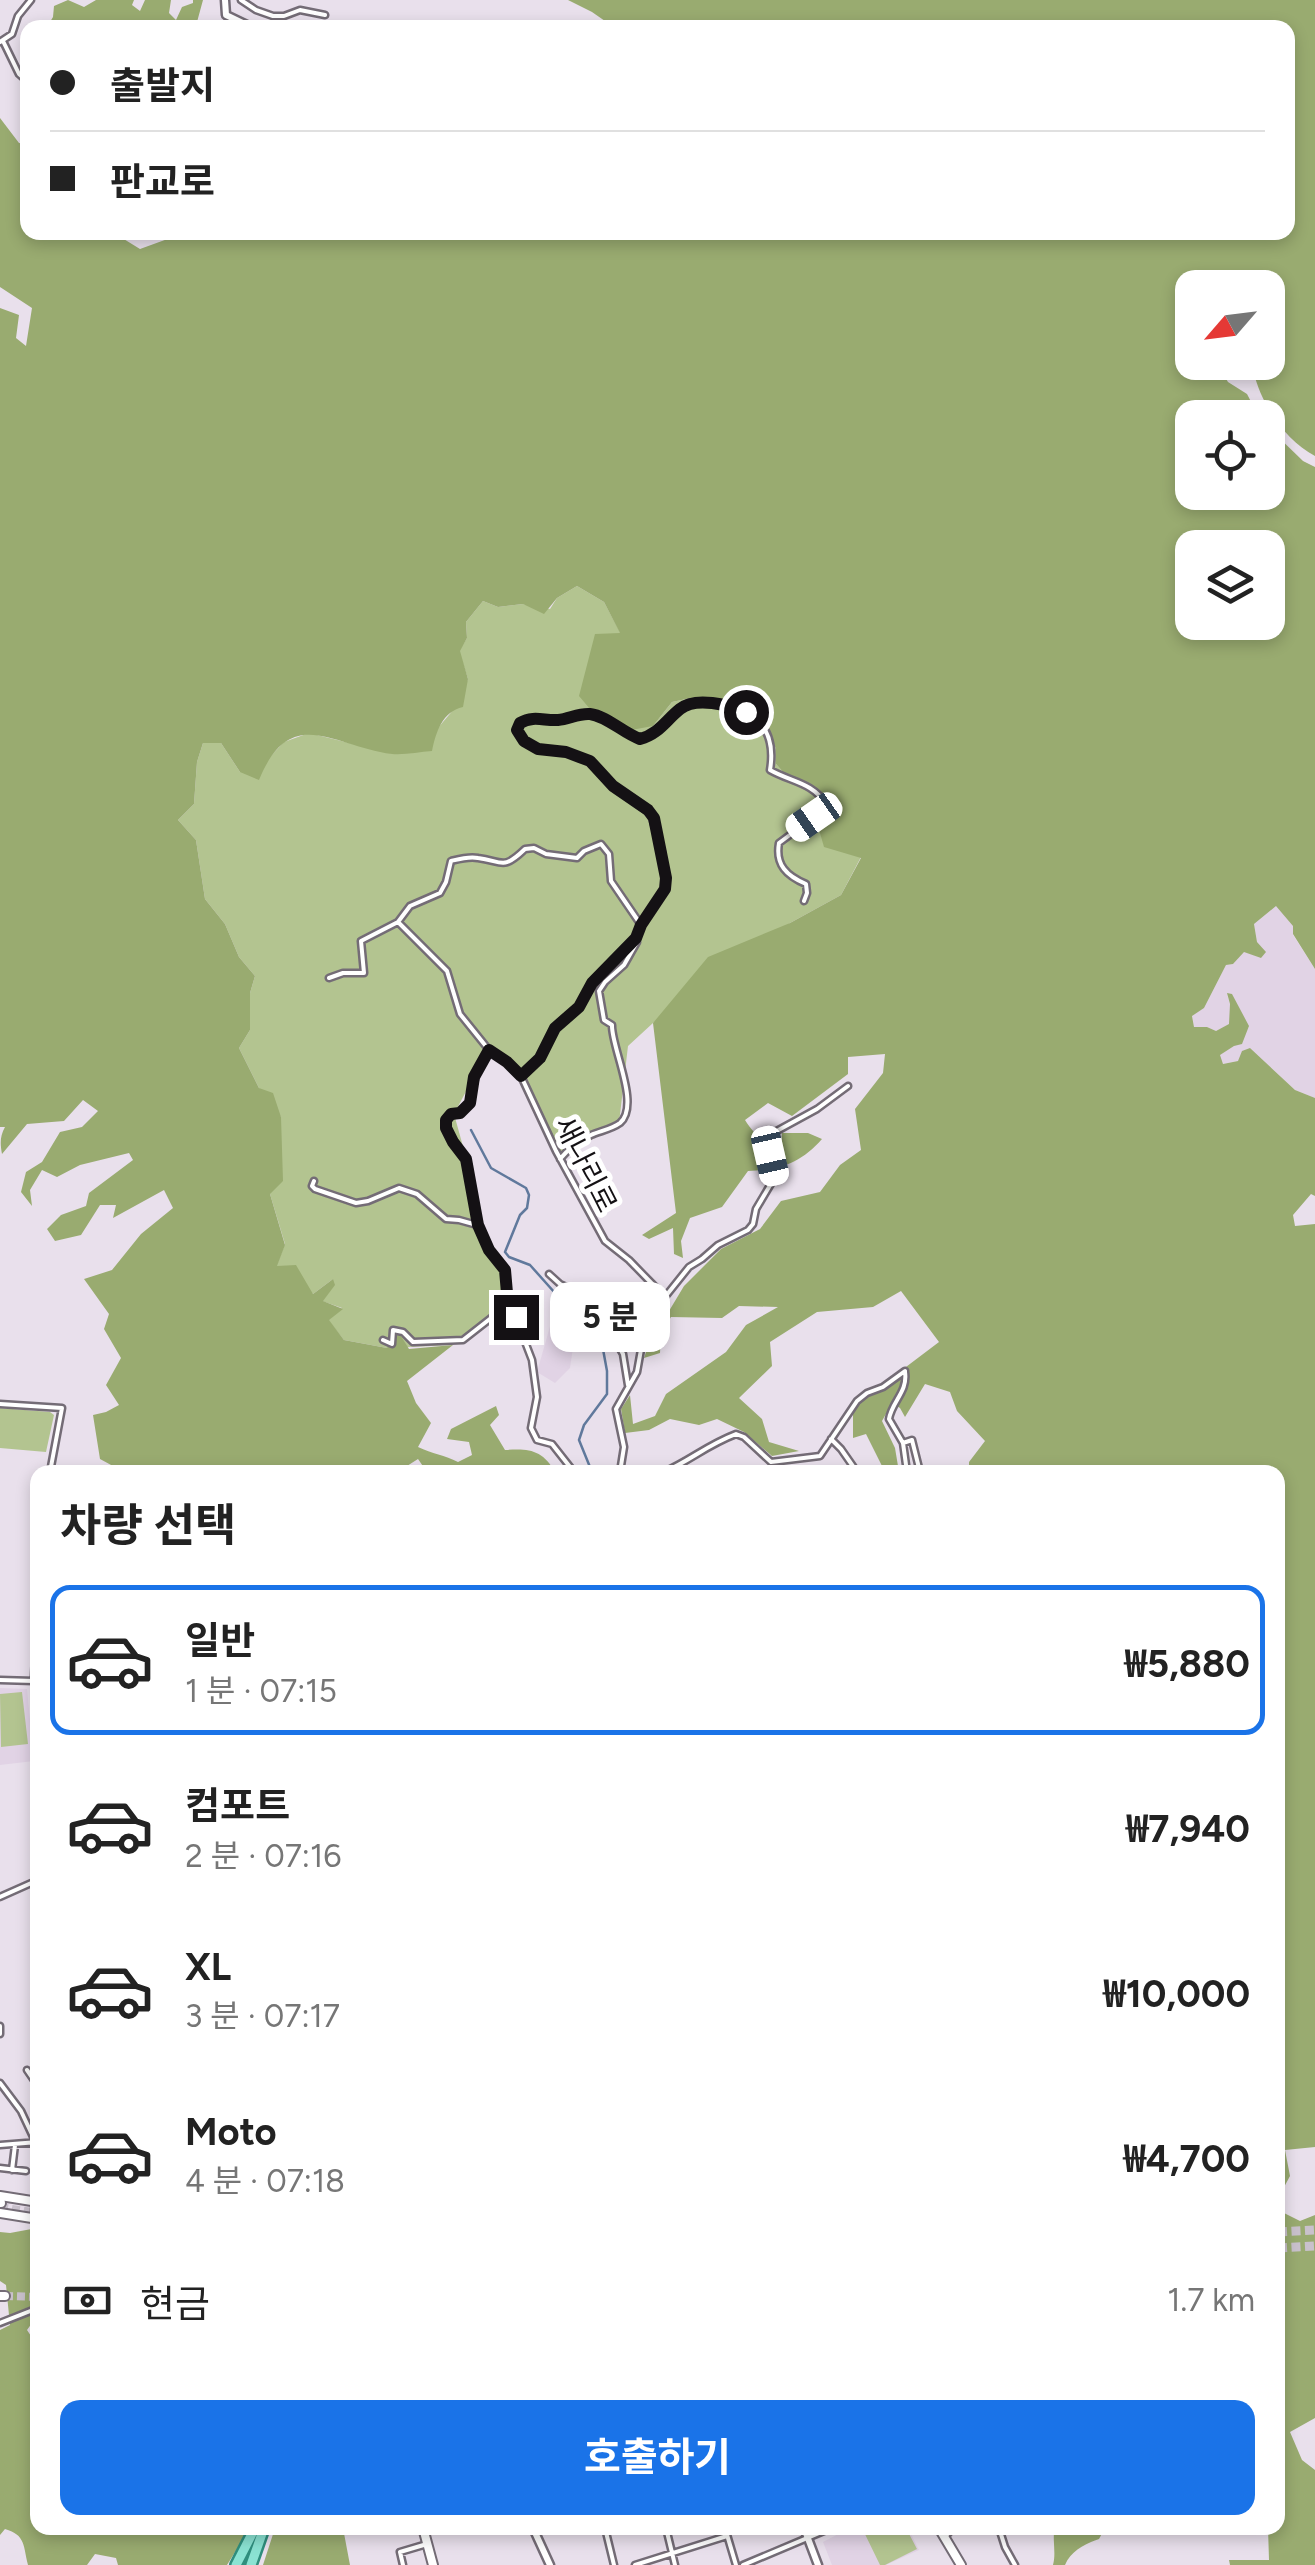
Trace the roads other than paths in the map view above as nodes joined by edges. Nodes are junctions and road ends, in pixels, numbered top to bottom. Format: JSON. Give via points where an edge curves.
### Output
{"nodes":[{"id":1,"x":31,"y":0,"type":"edge"},
{"id":2,"x":226,"y":0,"type":"edge"},
{"id":3,"x":240,"y":0,"type":"edge"},
{"id":4,"x":325,"y":15,"type":"dead end"},
{"id":5,"x":236,"y":20,"type":"edge"},
{"id":6,"x":2,"y":41,"type":"edge"},
{"id":7,"x":20,"y":75,"type":"edge"},
{"id":8,"x":804,"y":901,"type":"dead end"},
{"id":9,"x":398,"y":922,"type":"junction"},
{"id":10,"x":641,"y":925,"type":"junction"},
{"id":11,"x":636,"y":938,"type":"junction"},
{"id":12,"x":329,"y":978,"type":"dead end"},
{"id":13,"x":489,"y":1050,"type":"junction"},
{"id":14,"x":521,"y":1076,"type":"junction"},
{"id":15,"x":848,"y":1086,"type":"dead end"},
{"id":16,"x":560,"y":1158,"type":"junction"},
{"id":17,"x":314,"y":1180,"type":"dead end"},
{"id":18,"x":478,"y":1225,"type":"junction"},
{"id":19,"x":549,"y":1274,"type":"dead end"},
{"id":20,"x":507,"y":1293,"type":"junction"},
{"id":21,"x":664,"y":1297,"type":"junction"},
{"id":22,"x":383,"y":1340,"type":"dead end"},
{"id":23,"x":628,"y":1385,"type":"junction"},
{"id":24,"x":0,"y":1404,"type":"edge"},
{"id":25,"x":832,"y":1439,"type":"junction"},
{"id":26,"x":903,"y":1442,"type":"junction"},
{"id":27,"x":51,"y":1465,"type":"edge"},
{"id":28,"x":568,"y":1465,"type":"edge"},
{"id":29,"x":621,"y":1465,"type":"edge"},
{"id":30,"x":679,"y":1465,"type":"edge"},
{"id":31,"x":852,"y":1465,"type":"edge"},
{"id":32,"x":907,"y":1465,"type":"edge"},
{"id":33,"x":918,"y":1465,"type":"edge"},
{"id":34,"x":0,"y":1680,"type":"edge"},
{"id":35,"x":30,"y":1682,"type":"edge"},
{"id":36,"x":30,"y":1884,"type":"edge"},
{"id":37,"x":0,"y":1897,"type":"edge"},
{"id":38,"x":0,"y":2026,"type":"edge"},
{"id":39,"x":0,"y":2034,"type":"edge"},
{"id":40,"x":27,"y":2070,"type":"dead end"},
{"id":41,"x":30,"y":2074,"type":"edge"},
{"id":42,"x":0,"y":2083,"type":"edge"},
{"id":43,"x":30,"y":2128,"type":"edge"},
{"id":44,"x":30,"y":2143,"type":"edge"},
{"id":45,"x":0,"y":2145,"type":"edge"},
{"id":46,"x":14,"y":2145,"type":"junction"},
{"id":47,"x":0,"y":2168,"type":"edge"},
{"id":48,"x":12,"y":2170,"type":"junction"},
{"id":49,"x":26,"y":2172,"type":"dead end"},
{"id":50,"x":30,"y":2201,"type":"edge"},
{"id":51,"x":2,"y":2205,"type":"edge"},
{"id":52,"x":30,"y":2216,"type":"edge"},
{"id":53,"x":30,"y":2311,"type":"edge"},
{"id":54,"x":0,"y":2323,"type":"edge"},
{"id":55,"x":252,"y":2535,"type":"edge"},
{"id":56,"x":261,"y":2535,"type":"edge"},
{"id":57,"x":425,"y":2535,"type":"edge"},
{"id":58,"x":536,"y":2535,"type":"edge"},
{"id":59,"x":607,"y":2535,"type":"edge"},
{"id":60,"x":667,"y":2535,"type":"edge"},
{"id":61,"x":807,"y":2535,"type":"edge"},
{"id":62,"x":815,"y":2535,"type":"edge"},
{"id":63,"x":942,"y":2535,"type":"edge"},
{"id":64,"x":947,"y":2535,"type":"edge"},
{"id":65,"x":1001,"y":2535,"type":"edge"},
{"id":66,"x":727,"y":2536,"type":"joint"},
{"id":67,"x":808,"y":2538,"type":"junction"},
{"id":68,"x":944,"y":2538,"type":"junction"},
{"id":69,"x":427,"y":2544,"type":"junction"},
{"id":70,"x":671,"y":2553,"type":"junction"},
{"id":71,"x":236,"y":2565,"type":"edge"},
{"id":72,"x":250,"y":2565,"type":"edge"},
{"id":73,"x":403,"y":2565,"type":"edge"},
{"id":74,"x":433,"y":2565,"type":"edge"},
{"id":75,"x":550,"y":2565,"type":"edge"},
{"id":76,"x":614,"y":2565,"type":"edge"},
{"id":77,"x":634,"y":2565,"type":"edge"},
{"id":78,"x":675,"y":2565,"type":"edge"},
{"id":79,"x":736,"y":2565,"type":"edge"},
{"id":80,"x":743,"y":2565,"type":"edge"},
{"id":81,"x":818,"y":2565,"type":"edge"},
{"id":82,"x":961,"y":2565,"type":"edge"},
{"id":83,"x":1015,"y":2565,"type":"edge"}],
"edges":[{"from":1,"to":6,"type":"street"},
{"from":2,"to":5,"type":"street","via":[[226,15]]},
{"from":3,"to":4,"type":"street","via":[[273,16],[300,10]]},
{"from":6,"to":7,"type":"street"},
{"from":8,"to":10,"type":"street","via":[[806,884],[786,874],[779,843],[826,804],[803,782],[770,770],[772,749],[753,714],[690,703],[640,739],[590,714],[520,723],[517,730],[528,745],[590,761],[651,814],[665,889]]},
{"from":9,"to":10,"type":"street","via":[[410,906],[440,893],[451,861],[505,863],[534,848],[578,858],[601,844],[614,888]]},
{"from":9,"to":12,"type":"street","via":[[360,941],[364,973]]},
{"from":9,"to":13,"type":"street","via":[[447,971],[460,1014]]},
{"from":10,"to":11,"type":"street"},
{"from":11,"to":14,"type":"street"},
{"from":11,"to":16,"type":"street","via":[[624,965],[598,991],[623,1070],[625,1116]]},
{"from":13,"to":14,"type":"street"},
{"from":13,"to":18,"type":"street","via":[[474,1077],[470,1103],[447,1117],[446,1128],[466,1159]]},
{"from":14,"to":16,"type":"street","name":"새나리로"},
{"from":15,"to":21,"type":"street","via":[[774,1132],[775,1177],[753,1224],[689,1266]]},
{"from":16,"to":21,"type":"street","name":"새나리로","via":[[604,1241]]},
{"from":17,"to":18,"type":"street","via":[[314,1189],[356,1203],[399,1188],[446,1219]]},
{"from":18,"to":20,"type":"street","via":[[505,1270]]},
{"from":19,"to":23,"type":"street","via":[[590,1298],[623,1354]]},
{"from":20,"to":22,"type":"street","via":[[500,1311],[463,1340],[414,1342],[393,1330],[392,1344]]},
{"from":20,"to":28,"type":"street","via":[[534,1370],[531,1428]]},
{"from":21,"to":23,"type":"street"},
{"from":23,"to":29,"type":"street","via":[[616,1408]]},
{"from":24,"to":27,"type":"street","via":[[62,1408]]},
{"from":25,"to":26,"type":"street","via":[[856,1401],[905,1370],[905,1390],[888,1419]]},
{"from":25,"to":30,"type":"street","via":[[820,1456],[771,1462],[736,1434]]},
{"from":25,"to":31,"type":"street"},
{"from":26,"to":32,"type":"street"},
{"from":26,"to":33,"type":"street","via":[[912,1440]]},
{"from":34,"to":35,"type":"street"},
{"from":36,"to":37,"type":"street"},
{"from":38,"to":39,"type":"street"},
{"from":40,"to":41,"type":"street"},
{"from":42,"to":43,"type":"street"},
{"from":44,"to":46,"type":"street"},
{"from":45,"to":46,"type":"street"},
{"from":46,"to":48,"type":"street"},
{"from":47,"to":48,"type":"street"},
{"from":48,"to":49,"type":"street"},
{"from":50,"to":51,"type":"main road"},
{"from":51,"to":52,"type":"main road"},
{"from":53,"to":54,"type":"street"},
{"from":55,"to":71,"type":"main road"},
{"from":56,"to":72,"type":"main road"},
{"from":57,"to":69,"type":"main road"},
{"from":58,"to":75,"type":"street"},
{"from":59,"to":76,"type":"street"},
{"from":60,"to":70,"type":"street"},
{"from":61,"to":67,"type":"street"},
{"from":62,"to":67,"type":"street"},
{"from":63,"to":68,"type":"main road"},
{"from":64,"to":68,"type":"street"},
{"from":65,"to":83,"type":"street"},
{"from":66,"to":70,"type":"street"},
{"from":66,"to":79,"type":"street"},
{"from":67,"to":80,"type":"street"},
{"from":67,"to":81,"type":"street"},
{"from":68,"to":82,"type":"main road"},
{"from":69,"to":73,"type":"street","via":[[400,2552]]},
{"from":69,"to":74,"type":"main road"},
{"from":70,"to":77,"type":"street"},
{"from":70,"to":78,"type":"street"}]}
